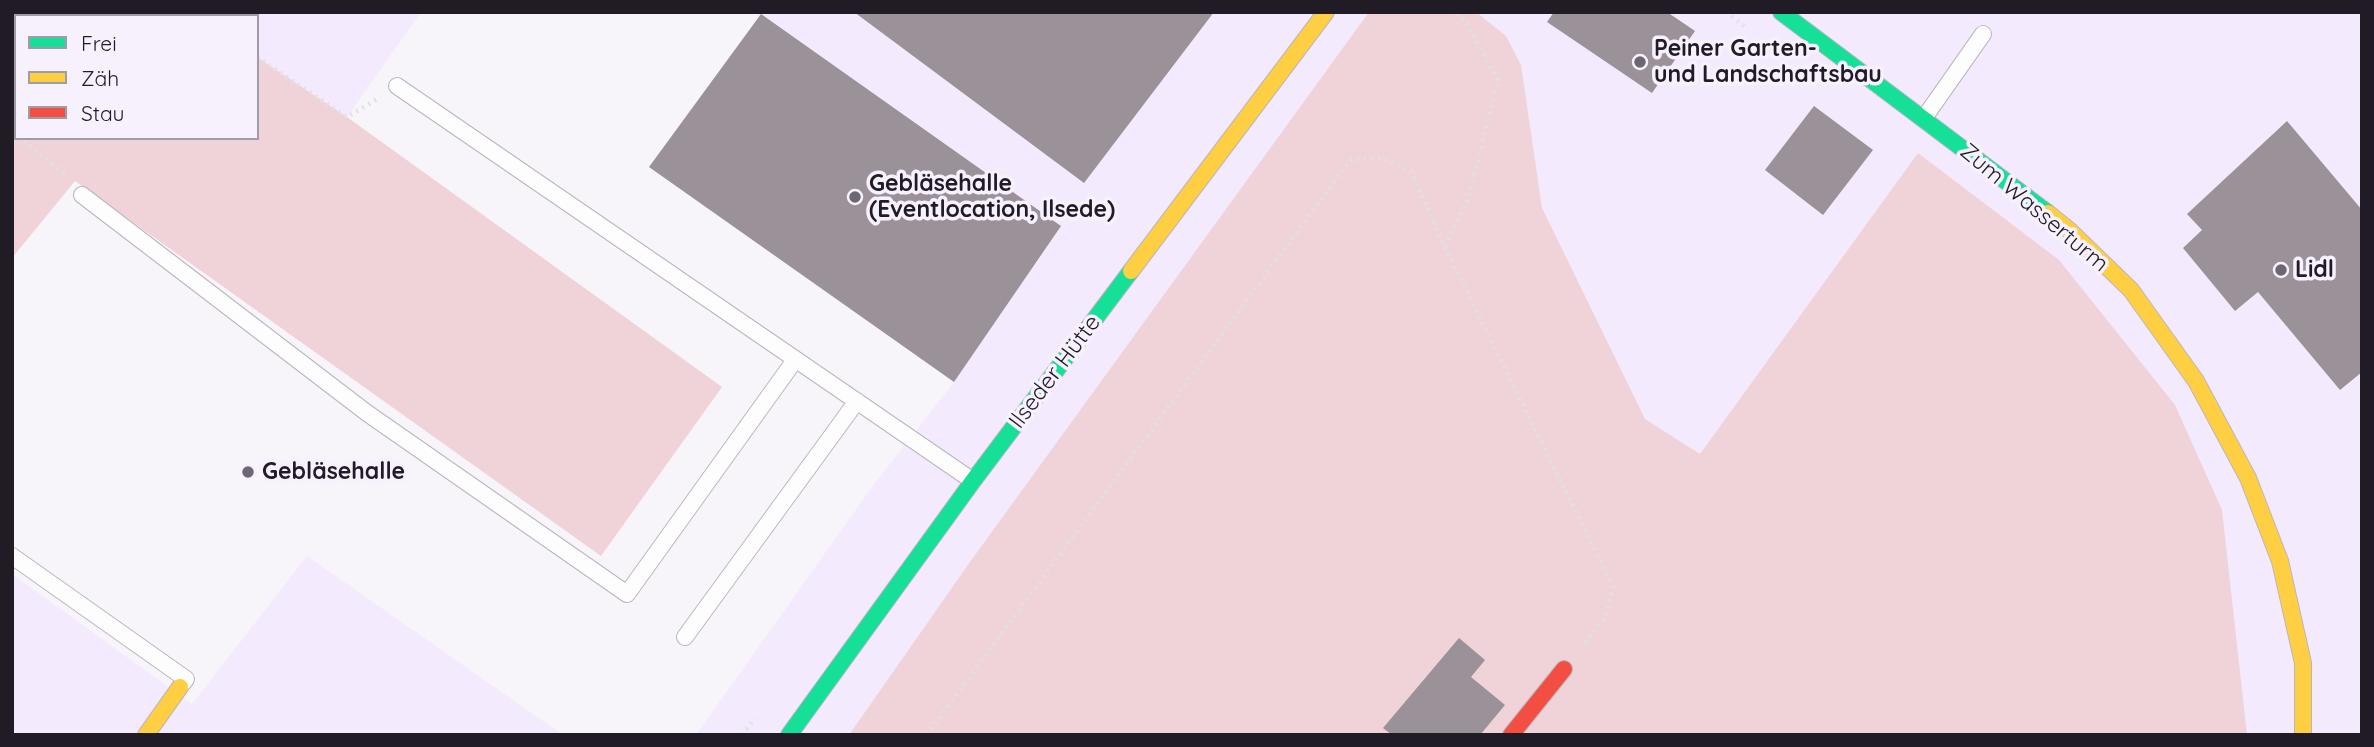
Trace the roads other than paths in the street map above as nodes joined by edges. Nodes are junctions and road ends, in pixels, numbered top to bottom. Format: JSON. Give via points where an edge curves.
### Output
{"nodes":[{"id":1,"x":1781,"y":12,"type":"edge"},
{"id":2,"x":1320,"y":14,"type":"edge"},
{"id":3,"x":1983,"y":34,"type":"dead end"},
{"id":4,"x":397,"y":86,"type":"road end"},
{"id":5,"x":1924,"y":118,"type":"junction"},
{"id":6,"x":82,"y":195,"type":"road end"},
{"id":7,"x":795,"y":360,"type":"junction"},
{"id":8,"x":857,"y":401,"type":"junction"},
{"id":9,"x":973,"y":481,"type":"junction"},
{"id":10,"x":12,"y":556,"type":"edge"},
{"id":11,"x":685,"y":636,"type":"dead end"},
{"id":12,"x":1564,"y":669,"type":"road end"},
{"id":13,"x":180,"y":687,"type":"joint"},
{"id":14,"x":146,"y":735,"type":"edge"},
{"id":15,"x":789,"y":735,"type":"edge"},
{"id":16,"x":1511,"y":735,"type":"edge"},
{"id":17,"x":2303,"y":735,"type":"edge"}],
"edges":[{"from":1,"to":5,"type":"street","name":"Zum Wasserturm"},
{"from":2,"to":9,"type":"street","name":"Ilseder Hütte"},
{"from":3,"to":5,"type":"lane"},
{"from":4,"to":7,"type":"lane"},
{"from":5,"to":17,"type":"street","name":"Zum Wasserturm","via":[[2069,230],[2131,289],[2196,381],[2248,478],[2280,561],[2303,663]]},
{"from":6,"to":7,"type":"lane","via":[[367,413],[627,594]]},
{"from":7,"to":8,"type":"lane"},
{"from":8,"to":9,"type":"lane"},
{"from":8,"to":11,"type":"lane"},
{"from":9,"to":15,"type":"street","name":"Ilseder Hütte"},
{"from":10,"to":13,"type":"lane","via":[[186,679]]},
{"from":12,"to":16,"type":"street"},
{"from":13,"to":14,"type":"street"}]}
